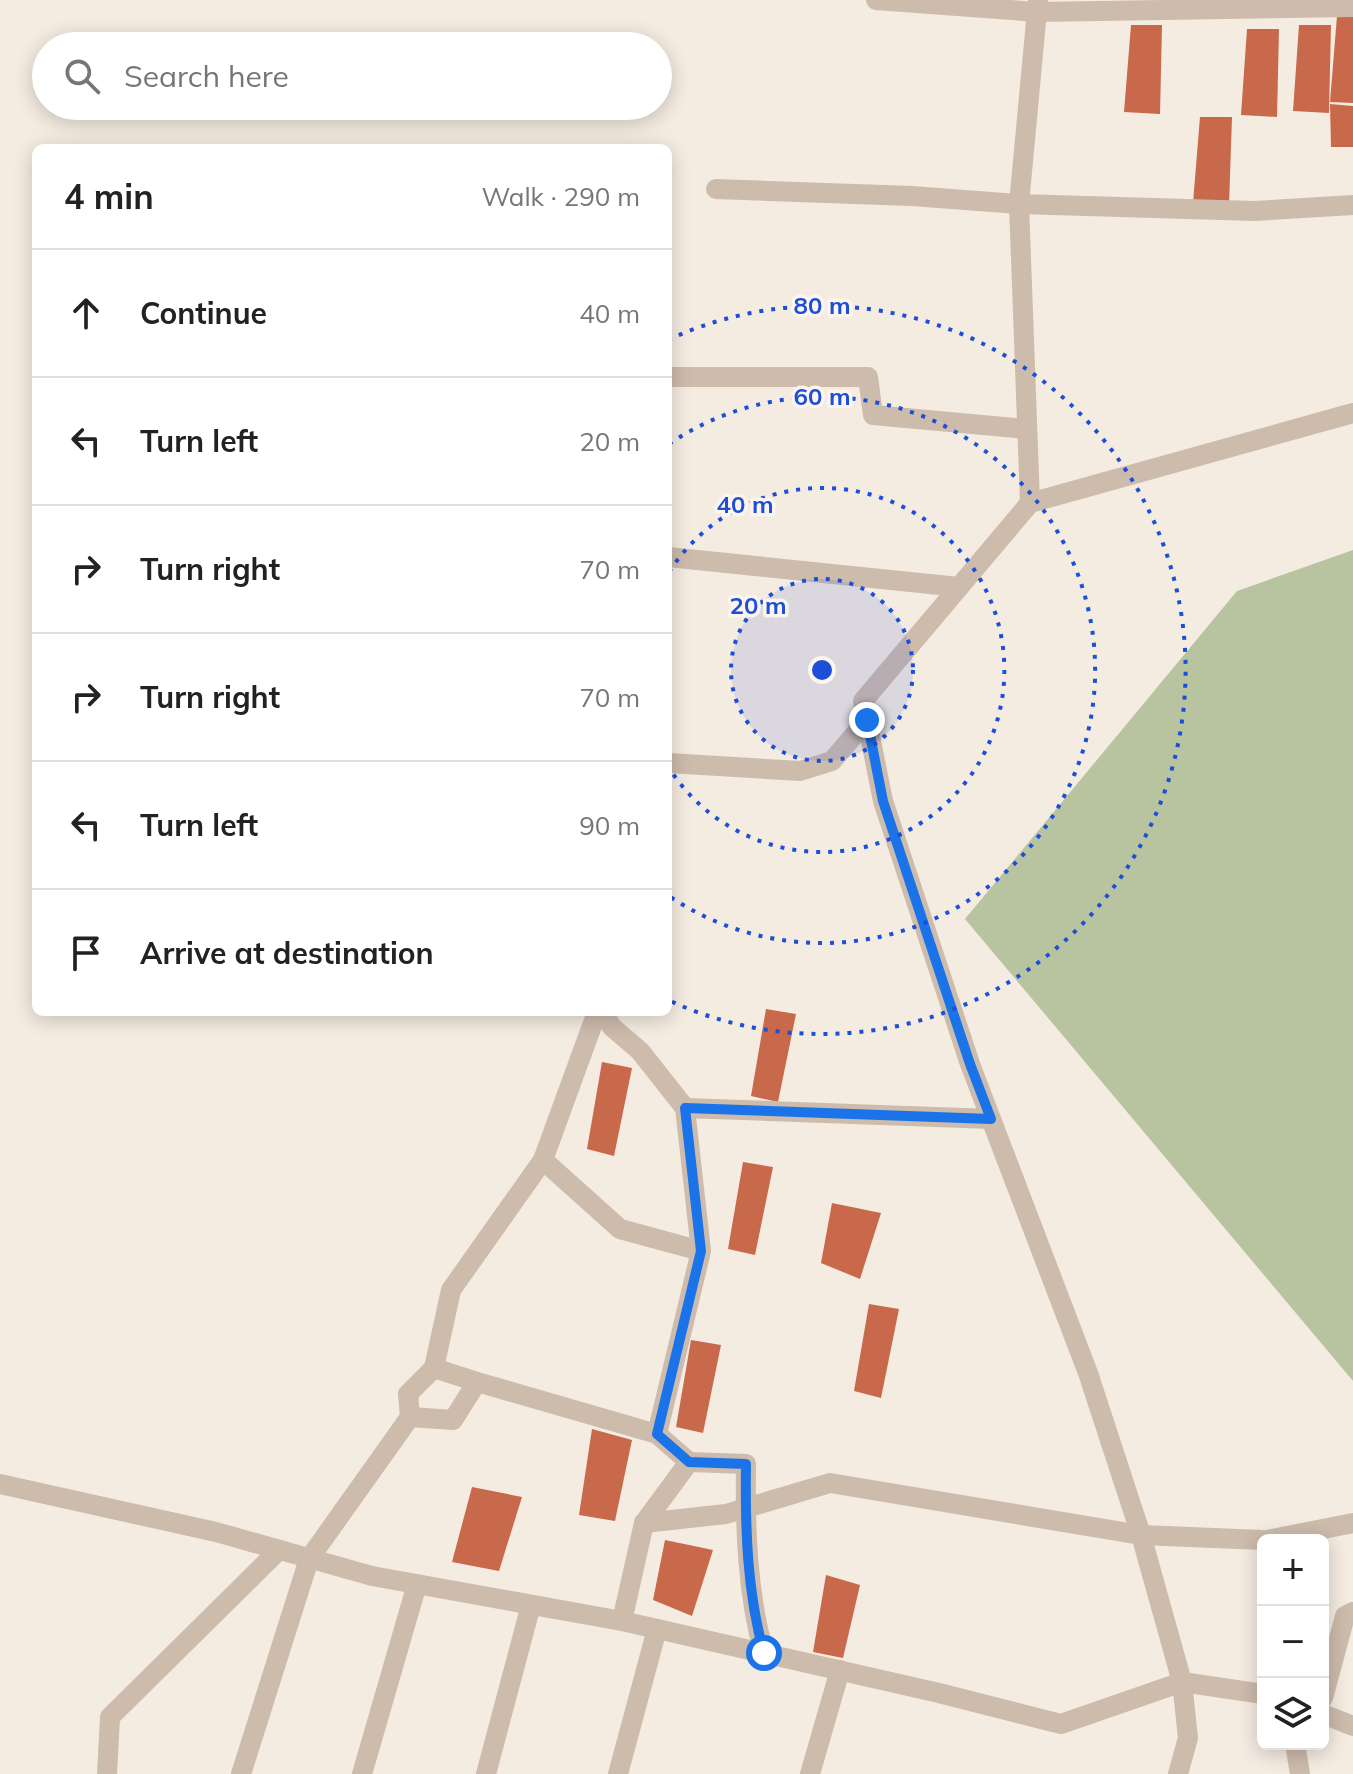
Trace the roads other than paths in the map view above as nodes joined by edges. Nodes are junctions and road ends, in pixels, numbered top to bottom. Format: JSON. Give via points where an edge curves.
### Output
{"nodes":[{"id":1,"x":876,"y":0,"type":"edge"},
{"id":2,"x":1037,"y":6,"type":"edge"},
{"id":3,"x":1353,"y":7,"type":"edge"},
{"id":4,"x":716,"y":189,"type":"dead end"},
{"id":5,"x":1019,"y":204,"type":"junction"},
{"id":6,"x":1353,"y":205,"type":"edge"},
{"id":7,"x":672,"y":377,"type":"edge"},
{"id":8,"x":1353,"y":413,"type":"edge"},
{"id":9,"x":1027,"y":429,"type":"junction"},
{"id":10,"x":1030,"y":503,"type":"junction"},
{"id":11,"x":672,"y":557,"type":"edge"},
{"id":12,"x":959,"y":587,"type":"junction"},
{"id":13,"x":867,"y":720,"type":"junction"},
{"id":14,"x":672,"y":763,"type":"edge"},
{"id":15,"x":597,"y":1016,"type":"edge"},
{"id":16,"x":602,"y":1016,"type":"edge"},
{"id":17,"x":685,"y":1108,"type":"junction"},
{"id":18,"x":991,"y":1119,"type":"junction"},
{"id":19,"x":543,"y":1160,"type":"junction"},
{"id":20,"x":701,"y":1251,"type":"junction"},
{"id":21,"x":434,"y":1368,"type":"junction"},
{"id":22,"x":477,"y":1382,"type":"junction"},
{"id":23,"x":410,"y":1417,"type":"junction"},
{"id":24,"x":657,"y":1434,"type":"junction"},
{"id":25,"x":689,"y":1462,"type":"junction"},
{"id":26,"x":0,"y":1484,"type":"edge"},
{"id":27,"x":745,"y":1509,"type":"junction"},
{"id":28,"x":644,"y":1523,"type":"junction"},
{"id":29,"x":1353,"y":1523,"type":"edge"},
{"id":30,"x":1296,"y":1534,"type":"edge"},
{"id":31,"x":1141,"y":1535,"type":"junction"},
{"id":32,"x":1257,"y":1540,"type":"edge"},
{"id":33,"x":279,"y":1550,"type":"junction"},
{"id":34,"x":309,"y":1559,"type":"junction"},
{"id":35,"x":417,"y":1584,"type":"junction"},
{"id":36,"x":531,"y":1605,"type":"junction"},
{"id":37,"x":1353,"y":1612,"type":"edge"},
{"id":38,"x":622,"y":1621,"type":"junction"},
{"id":39,"x":657,"y":1629,"type":"junction"},
{"id":40,"x":764,"y":1653,"type":"junction"},
{"id":41,"x":840,"y":1670,"type":"junction"},
{"id":42,"x":1328,"y":1678,"type":"edge"},
{"id":43,"x":1182,"y":1682,"type":"junction"},
{"id":44,"x":1257,"y":1693,"type":"edge"},
{"id":45,"x":1329,"y":1716,"type":"edge"},
{"id":46,"x":1353,"y":1726,"type":"edge"},
{"id":47,"x":1296,"y":1750,"type":"edge"},
{"id":48,"x":107,"y":1774,"type":"edge"},
{"id":49,"x":241,"y":1774,"type":"edge"},
{"id":50,"x":362,"y":1774,"type":"edge"},
{"id":51,"x":486,"y":1774,"type":"edge"},
{"id":52,"x":618,"y":1774,"type":"edge"},
{"id":53,"x":810,"y":1774,"type":"edge"},
{"id":54,"x":1178,"y":1774,"type":"edge"},
{"id":55,"x":1300,"y":1774,"type":"edge"}],
"edges":[{"from":1,"to":2,"type":"street"},
{"from":2,"to":3,"type":"street"},
{"from":2,"to":5,"type":"street"},
{"from":4,"to":5,"type":"street"},
{"from":5,"to":6,"type":"street","via":[[1255,211]]},
{"from":5,"to":9,"type":"street"},
{"from":7,"to":9,"type":"street","via":[[868,377],[873,415]]},
{"from":8,"to":10,"type":"street"},
{"from":9,"to":10,"type":"street"},
{"from":10,"to":12,"type":"street"},
{"from":11,"to":12,"type":"street"},
{"from":12,"to":13,"type":"street","via":[[863,701]]},
{"from":13,"to":14,"type":"street","via":[[832,761],[800,771]]},
{"from":13,"to":18,"type":"street","via":[[883,801]]},
{"from":15,"to":19,"type":"street"},
{"from":16,"to":17,"type":"street","via":[[640,1051]]},
{"from":17,"to":18,"type":"street"},
{"from":17,"to":20,"type":"street"},
{"from":18,"to":31,"type":"street","via":[[1088,1373]]},
{"from":19,"to":20,"type":"street","via":[[620,1229]]},
{"from":19,"to":21,"type":"street","via":[[451,1290]]},
{"from":20,"to":24,"type":"street"},
{"from":21,"to":22,"type":"street"},
{"from":21,"to":23,"type":"street","via":[[408,1394]]},
{"from":22,"to":23,"type":"street","via":[[453,1420]]},
{"from":22,"to":24,"type":"street"},
{"from":23,"to":34,"type":"street"},
{"from":24,"to":25,"type":"street"},
{"from":25,"to":27,"type":"street","via":[[746,1464]]},
{"from":25,"to":28,"type":"street"},
{"from":26,"to":33,"type":"street"},
{"from":27,"to":28,"type":"street"},
{"from":27,"to":31,"type":"street","via":[[830,1483]]},
{"from":27,"to":40,"type":"street","via":[[754,1617]]},
{"from":28,"to":38,"type":"street"},
{"from":29,"to":30,"type":"street"},
{"from":31,"to":32,"type":"street"},
{"from":31,"to":43,"type":"street"},
{"from":33,"to":34,"type":"street"},
{"from":33,"to":48,"type":"street","via":[[110,1717]]},
{"from":34,"to":35,"type":"street"},
{"from":34,"to":49,"type":"street"},
{"from":35,"to":36,"type":"street"},
{"from":35,"to":50,"type":"street"},
{"from":36,"to":38,"type":"street"},
{"from":36,"to":51,"type":"street"},
{"from":37,"to":42,"type":"street","via":[[1345,1616]]},
{"from":38,"to":39,"type":"street"},
{"from":39,"to":40,"type":"street"},
{"from":39,"to":52,"type":"street"},
{"from":40,"to":41,"type":"street"},
{"from":41,"to":43,"type":"street","via":[[1061,1724]]},
{"from":41,"to":53,"type":"street"},
{"from":43,"to":44,"type":"street"},
{"from":43,"to":54,"type":"street","via":[[1188,1738]]},
{"from":45,"to":46,"type":"street"},
{"from":47,"to":55,"type":"street"}]}
